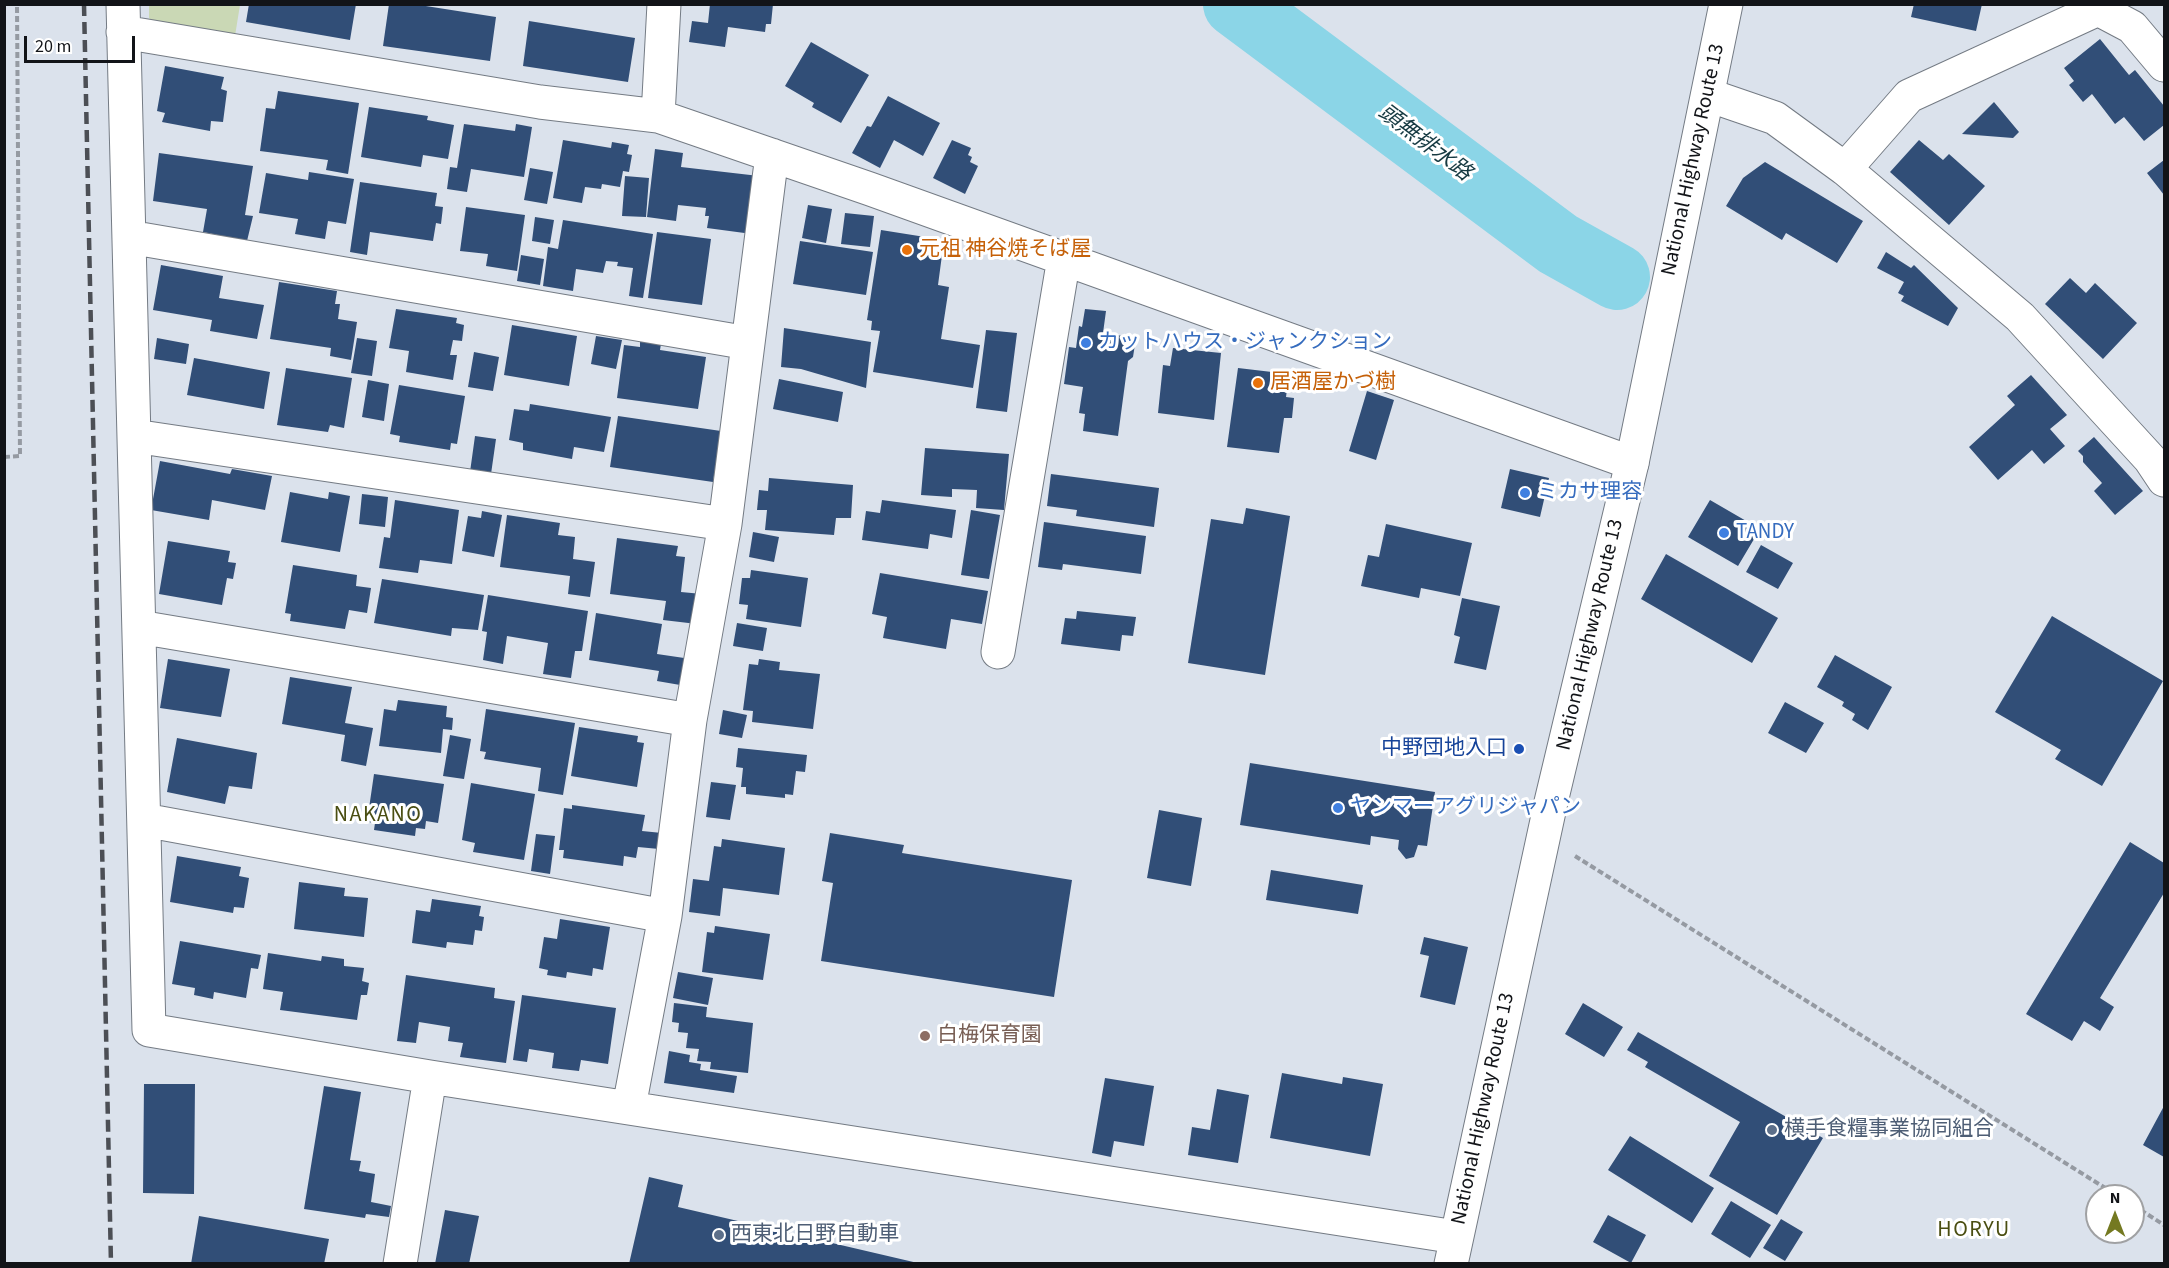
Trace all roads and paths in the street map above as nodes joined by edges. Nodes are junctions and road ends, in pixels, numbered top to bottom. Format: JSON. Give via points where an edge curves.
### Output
{"nodes":[{"id":1,"x":17,"y":4,"type":"edge"},
{"id":2,"x":664,"y":4,"type":"edge"},
{"id":3,"x":1726,"y":4,"type":"edge"},
{"id":4,"x":123,"y":18,"type":"edge"},
{"id":5,"x":2164,"y":65,"type":"edge"},
{"id":6,"x":1708,"y":95,"type":"junction"},
{"id":7,"x":658,"y":116,"type":"junction"},
{"id":8,"x":772,"y":155,"type":"junction"},
{"id":9,"x":1845,"y":169,"type":"junction"},
{"id":10,"x":129,"y":237,"type":"junction"},
{"id":11,"x":1064,"y":258,"type":"junction"},
{"id":12,"x":748,"y":343,"type":"junction"},
{"id":13,"x":134,"y":436,"type":"junction"},
{"id":14,"x":4,"y":457,"type":"edge"},
{"id":15,"x":1632,"y":463,"type":"junction"},
{"id":16,"x":2164,"y":480,"type":"edge"},
{"id":17,"x":725,"y":524,"type":"junction"},
{"id":18,"x":139,"y":627,"type":"junction"},
{"id":19,"x":998,"y":652,"type":"dead end"},
{"id":20,"x":690,"y":720,"type":"junction"},
{"id":21,"x":144,"y":820,"type":"junction"},
{"id":22,"x":1544,"y":836,"type":"junction"},
{"id":23,"x":665,"y":916,"type":"junction"},
{"id":24,"x":430,"y":1077,"type":"junction"},
{"id":25,"x":629,"y":1107,"type":"junction"},
{"id":26,"x":2099,"y":1184,"type":"edge"},
{"id":27,"x":2145,"y":1213,"type":"edge"},
{"id":28,"x":2164,"y":1225,"type":"edge"},
{"id":29,"x":1453,"y":1250,"type":"edge"},
{"id":30,"x":400,"y":1263,"type":"edge"}],
"edges":[{"from":1,"to":14,"type":"path","via":[[20,456]]},
{"from":2,"to":7,"type":"main road"},
{"from":3,"to":6,"type":"main road","name":"National Highway Route 13"},
{"from":4,"to":7,"type":"main road","via":[[540,102]]},
{"from":4,"to":10,"type":"main road"},
{"from":5,"to":9,"type":"main road","via":[[2132,27],[2098,9],[1909,96]]},
{"from":6,"to":9,"type":"main road","via":[[1774,118]]},
{"from":6,"to":15,"type":"main road","name":"National Highway Route 13"},
{"from":7,"to":8,"type":"main road"},
{"from":8,"to":11,"type":"main road"},
{"from":8,"to":12,"type":"main road"},
{"from":9,"to":16,"type":"main road","via":[[2020,317],[2150,459]]},
{"from":10,"to":12,"type":"main road"},
{"from":10,"to":13,"type":"main road"},
{"from":11,"to":15,"type":"main road"},
{"from":11,"to":19,"type":"main road"},
{"from":12,"to":17,"type":"main road"},
{"from":13,"to":17,"type":"main road"},
{"from":13,"to":18,"type":"main road"},
{"from":15,"to":22,"type":"main road","name":"National Highway Route 13"},
{"from":17,"to":20,"type":"main road"},
{"from":18,"to":20,"type":"main road"},
{"from":18,"to":21,"type":"main road"},
{"from":20,"to":23,"type":"main road"},
{"from":21,"to":23,"type":"main road"},
{"from":21,"to":24,"type":"main road","via":[[149,1030]]},
{"from":22,"to":26,"type":"path"},
{"from":22,"to":29,"type":"main road","name":"National Highway Route 13"},
{"from":23,"to":25,"type":"main road"},
{"from":24,"to":25,"type":"main road"},
{"from":24,"to":30,"type":"main road"},
{"from":25,"to":29,"type":"main road"},
{"from":27,"to":28,"type":"path"}]}
